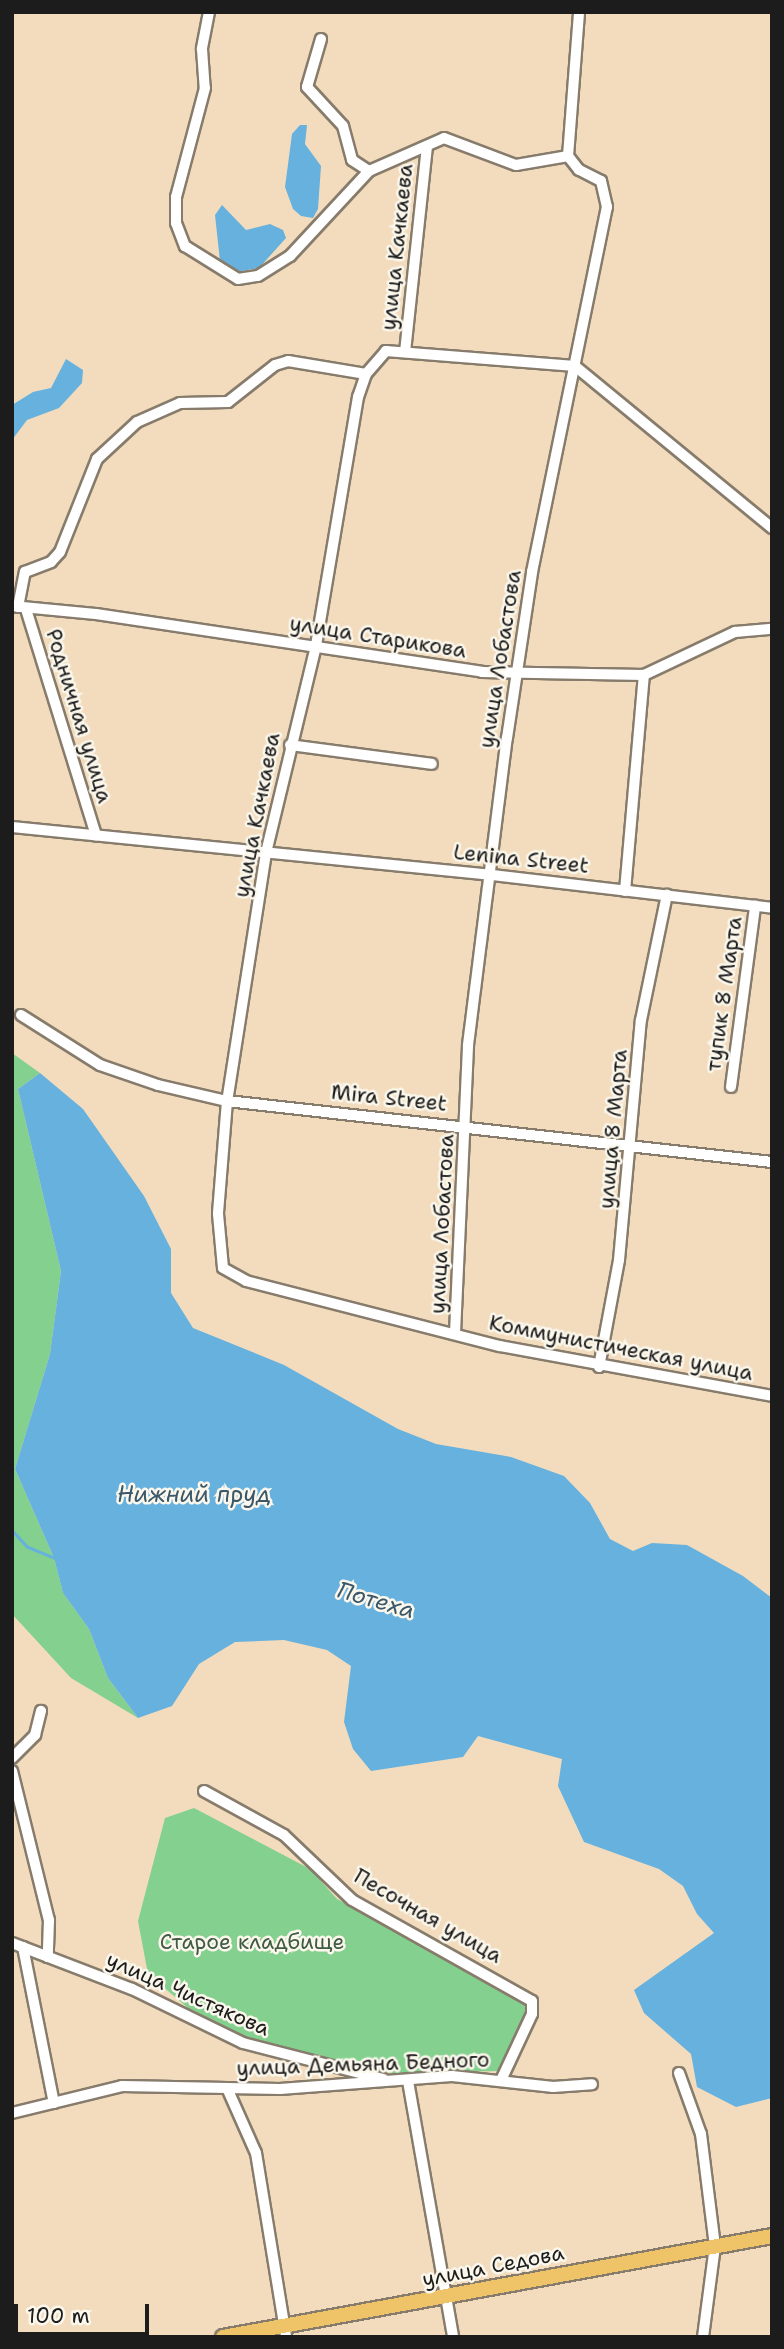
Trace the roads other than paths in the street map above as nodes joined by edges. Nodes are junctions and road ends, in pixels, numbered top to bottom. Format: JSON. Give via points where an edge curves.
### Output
{"nodes":[{"id":1,"x":209,"y":12,"type":"edge"},
{"id":2,"x":579,"y":12,"type":"edge"},
{"id":3,"x":321,"y":39,"type":"dead end"},
{"id":4,"x":427,"y":146,"type":"junction"},
{"id":5,"x":568,"y":156,"type":"junction"},
{"id":6,"x":369,"y":171,"type":"junction"},
{"id":7,"x":405,"y":352,"type":"junction"},
{"id":8,"x":575,"y":366,"type":"junction"},
{"id":9,"x":366,"y":374,"type":"junction"},
{"id":10,"x":772,"y":528,"type":"edge"},
{"id":11,"x":19,"y":607,"type":"edge"},
{"id":12,"x":772,"y":629,"type":"edge"},
{"id":13,"x":316,"y":646,"type":"junction"},
{"id":14,"x":519,"y":671,"type":"junction"},
{"id":15,"x":644,"y":675,"type":"junction"},
{"id":16,"x":290,"y":745,"type":"junction"},
{"id":17,"x":432,"y":764,"type":"dead end"},
{"id":18,"x":12,"y":827,"type":"edge"},
{"id":19,"x":96,"y":835,"type":"junction"},
{"id":20,"x":266,"y":853,"type":"junction"},
{"id":21,"x":493,"y":875,"type":"junction"},
{"id":22,"x":625,"y":891,"type":"junction"},
{"id":23,"x":667,"y":895,"type":"junction"},
{"id":24,"x":755,"y":906,"type":"junction"},
{"id":25,"x":772,"y":908,"type":"edge"},
{"id":26,"x":21,"y":1015,"type":"dead end"},
{"id":27,"x":731,"y":1087,"type":"dead end"},
{"id":28,"x":227,"y":1101,"type":"junction"},
{"id":29,"x":467,"y":1125,"type":"junction"},
{"id":30,"x":633,"y":1146,"type":"junction"},
{"id":31,"x":772,"y":1162,"type":"edge"},
{"id":32,"x":223,"y":1268,"type":"joint"},
{"id":33,"x":455,"y":1333,"type":"junction"},
{"id":34,"x":599,"y":1367,"type":"junction"},
{"id":35,"x":772,"y":1396,"type":"edge"},
{"id":36,"x":41,"y":1711,"type":"dead end"},
{"id":37,"x":12,"y":1758,"type":"edge"},
{"id":38,"x":12,"y":1771,"type":"edge"},
{"id":39,"x":204,"y":1791,"type":"dead end"},
{"id":40,"x":18,"y":1945,"type":"edge"},
{"id":41,"x":48,"y":1956,"type":"junction"},
{"id":42,"x":679,"y":2073,"type":"dead end"},
{"id":43,"x":502,"y":2078,"type":"junction"},
{"id":44,"x":408,"y":2081,"type":"junction"},
{"id":45,"x":392,"y":2082,"type":"junction"},
{"id":46,"x":592,"y":2084,"type":"dead end"},
{"id":47,"x":227,"y":2088,"type":"junction"},
{"id":48,"x":54,"y":2103,"type":"junction"},
{"id":49,"x":12,"y":2113,"type":"edge"},
{"id":50,"x":772,"y":2236,"type":"edge"},
{"id":51,"x":715,"y":2246,"type":"junction"},
{"id":52,"x":449,"y":2296,"type":"junction"},
{"id":53,"x":285,"y":2331,"type":"edge"},
{"id":54,"x":223,"y":2337,"type":"edge"},
{"id":55,"x":453,"y":2337,"type":"edge"},
{"id":56,"x":703,"y":2337,"type":"edge"}],
"edges":[{"from":1,"to":6,"type":"street","via":[[202,49],[205,88],[176,197],[176,223],[185,246],[238,279],[258,276],[290,256]]},
{"from":2,"to":5,"type":"street"},
{"from":3,"to":6,"type":"street","name":"улица Качкаева","via":[[307,87],[343,126],[352,160]]},
{"from":4,"to":5,"type":"street","via":[[444,138],[516,165]]},
{"from":4,"to":6,"type":"street"},
{"from":4,"to":7,"type":"street","name":"улица Качкаева"},
{"from":5,"to":8,"type":"street","name":"улица Лобастова","via":[[579,170],[601,181],[607,207]]},
{"from":7,"to":8,"type":"street"},
{"from":7,"to":9,"type":"street","name":"улица Качкаева","via":[[386,351]]},
{"from":8,"to":10,"type":"street"},
{"from":8,"to":14,"type":"street","name":"улица Лобастова","via":[[532,572]]},
{"from":9,"to":11,"type":"street","via":[[288,361],[275,365],[228,402],[180,403],[136,422],[97,458],[60,552],[51,562],[25,572]]},
{"from":9,"to":13,"type":"street","name":"улица Качкаева","via":[[358,397]]},
{"from":11,"to":13,"type":"street","name":"улица Старикова"},
{"from":11,"to":19,"type":"street","name":"Родничная улица"},
{"from":12,"to":15,"type":"street","name":"улица Старикова","via":[[735,632]]},
{"from":13,"to":14,"type":"street","name":"улица Старикова","via":[[431,667]]},
{"from":13,"to":16,"type":"street","name":"улица Качкаева"},
{"from":14,"to":15,"type":"street","name":"улица Старикова"},
{"from":14,"to":21,"type":"street","name":"улица Лобастова","via":[[502,775]]},
{"from":15,"to":22,"type":"street"},
{"from":16,"to":17,"type":"street"},
{"from":16,"to":20,"type":"street","name":"улица Качкаева"},
{"from":18,"to":19,"type":"street","name":"Lenina Street"},
{"from":19,"to":20,"type":"street","name":"Lenina Street"},
{"from":20,"to":21,"type":"street","name":"Lenina Street"},
{"from":20,"to":28,"type":"street","name":"улица Качкаева"},
{"from":21,"to":22,"type":"street","name":"Lenina Street"},
{"from":21,"to":29,"type":"street","name":"улица Лобастова","via":[[469,1036]]},
{"from":22,"to":23,"type":"street","name":"Lenina Street"},
{"from":23,"to":24,"type":"street","name":"Lenina Street"},
{"from":23,"to":30,"type":"street","name":"улица 8 Марта","via":[[641,1020]]},
{"from":24,"to":25,"type":"street","name":"Lenina Street"},
{"from":24,"to":27,"type":"street","name":"тупик 8 Марта"},
{"from":26,"to":28,"type":"street","name":"Mira Street","via":[[100,1065]]},
{"from":28,"to":29,"type":"street","name":"Mira Street"},
{"from":28,"to":32,"type":"street","name":"улица Качкаева","via":[[218,1213]]},
{"from":29,"to":30,"type":"street","name":"Mira Street"},
{"from":29,"to":33,"type":"street","name":"улица Лобастова"},
{"from":30,"to":31,"type":"street","name":"Mira Street"},
{"from":30,"to":34,"type":"street","name":"улица 8 Марта"},
{"from":32,"to":33,"type":"street","name":"Коммунистическая улица","via":[[246,1280]]},
{"from":33,"to":34,"type":"street","name":"Коммунистическая улица"},
{"from":34,"to":35,"type":"street","name":"Коммунистическая улица"},
{"from":36,"to":37,"type":"street","via":[[35,1735]]},
{"from":38,"to":41,"type":"street","via":[[49,1920]]},
{"from":39,"to":43,"type":"street","name":"Песочная улица","via":[[284,1835],[352,1900],[532,2001],[532,2014]]},
{"from":40,"to":41,"type":"street","name":"улица Чистякова"},
{"from":40,"to":48,"type":"street"},
{"from":41,"to":45,"type":"street","name":"улица Чистякова","via":[[132,1989],[243,2043]]},
{"from":42,"to":51,"type":"street","via":[[701,2134]]},
{"from":43,"to":44,"type":"street","name":"улица Демьяна Бедного","via":[[452,2076]]},
{"from":43,"to":46,"type":"street","name":"улица Демьяна Бедного","via":[[553,2087]]},
{"from":44,"to":45,"type":"street","name":"улица Демьяна Бедного"},
{"from":44,"to":52,"type":"street"},
{"from":45,"to":47,"type":"street","name":"улица Демьяна Бедного"},
{"from":47,"to":48,"type":"street","name":"улица Демьяна Бедного","via":[[122,2086]]},
{"from":47,"to":53,"type":"street","via":[[256,2153]]},
{"from":48,"to":49,"type":"street","name":"улица Демьяна Бедного"},
{"from":50,"to":51,"type":"main road","name":"улица Седова"},
{"from":51,"to":52,"type":"main road","name":"улица Седова"},
{"from":51,"to":56,"type":"street"},
{"from":52,"to":53,"type":"main road","name":"улица Седова"},
{"from":52,"to":55,"type":"street"},
{"from":53,"to":54,"type":"main road","name":"улица Седова"}]}
